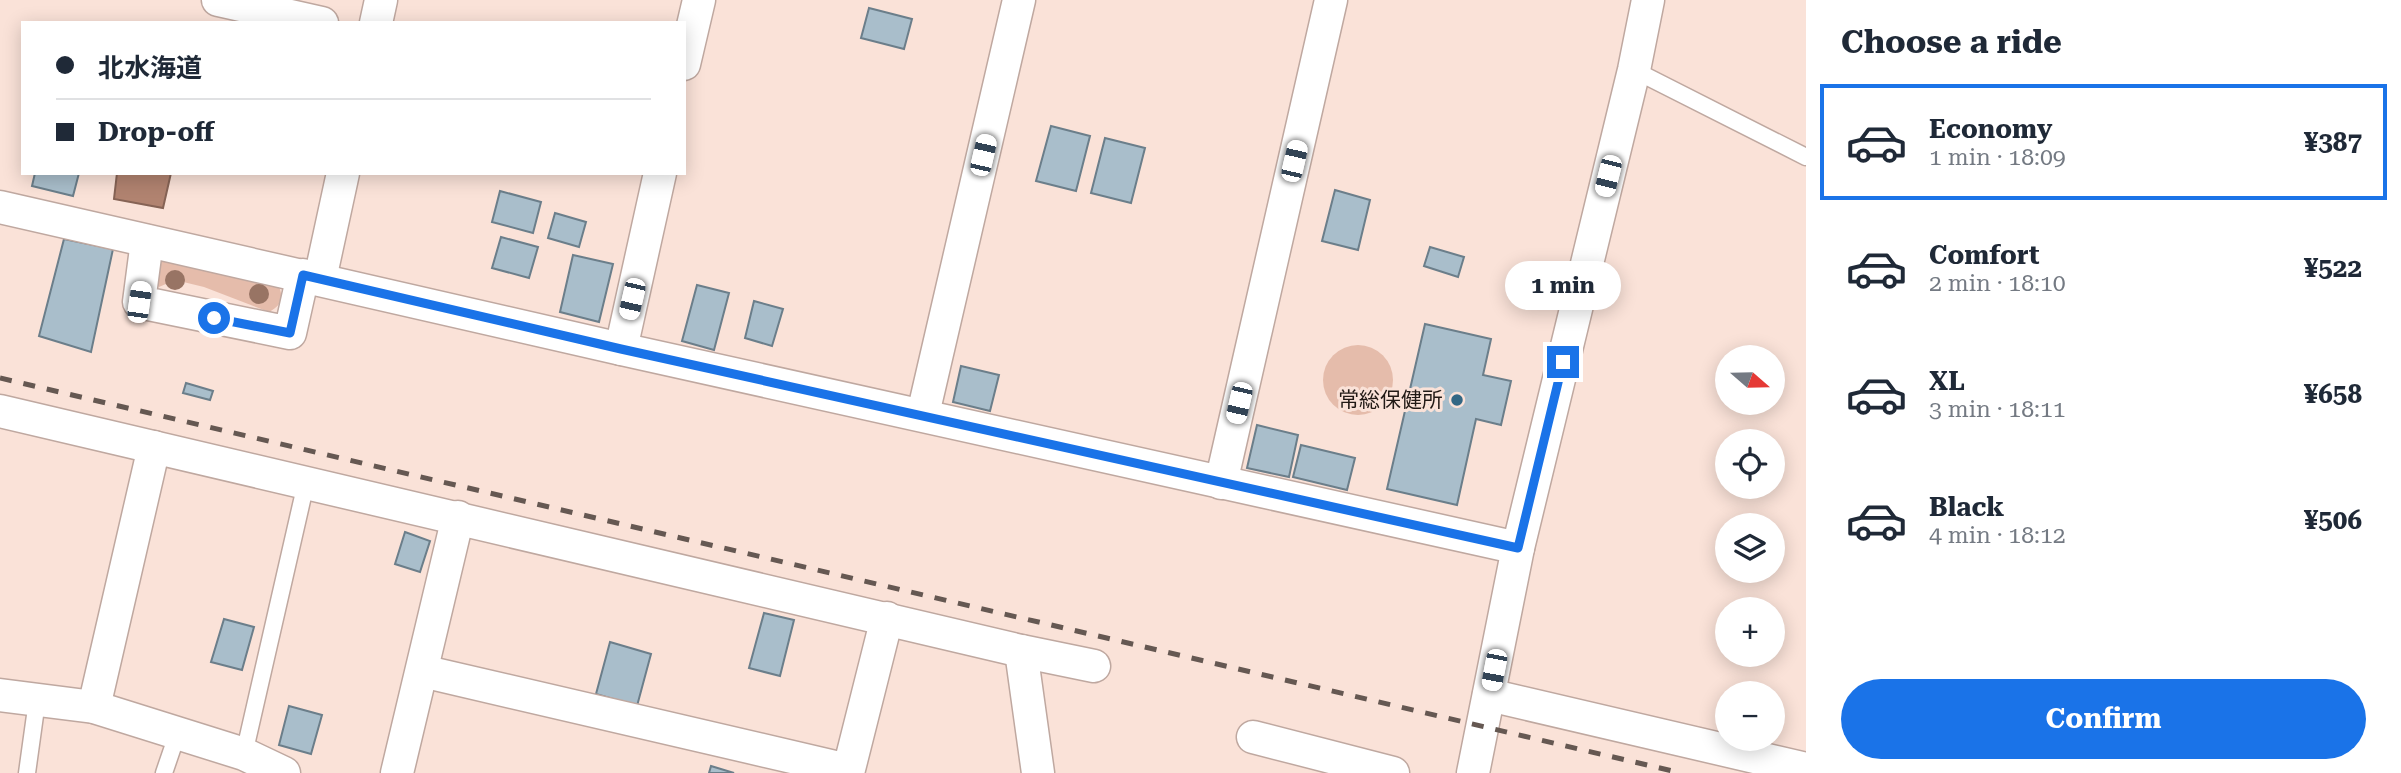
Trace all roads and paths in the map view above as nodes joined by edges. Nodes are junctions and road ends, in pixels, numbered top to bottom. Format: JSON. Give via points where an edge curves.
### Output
{"nodes":[{"id":1,"x":218,"y":0,"type":"edge"},
{"id":2,"x":381,"y":0,"type":"edge"},
{"id":3,"x":699,"y":0,"type":"edge"},
{"id":4,"x":1019,"y":0,"type":"edge"},
{"id":5,"x":1331,"y":0,"type":"edge"},
{"id":6,"x":1648,"y":0,"type":"edge"},
{"id":7,"x":314,"y":21,"type":"edge"},
{"id":8,"x":376,"y":21,"type":"edge"},
{"id":9,"x":686,"y":55,"type":"edge"},
{"id":10,"x":1633,"y":70,"type":"junction"},
{"id":11,"x":1806,"y":157,"type":"edge"},
{"id":12,"x":342,"y":175,"type":"edge"},
{"id":13,"x":660,"y":175,"type":"edge"},
{"id":14,"x":0,"y":207,"type":"edge"},
{"id":15,"x":148,"y":241,"type":"junction"},
{"id":16,"x":312,"y":277,"type":"junction"},
{"id":17,"x":621,"y":349,"type":"junction"},
{"id":18,"x":923,"y":414,"type":"junction"},
{"id":19,"x":2,"y":419,"type":"edge"},
{"id":20,"x":154,"y":447,"type":"junction"},
{"id":21,"x":306,"y":483,"type":"junction"},
{"id":22,"x":1221,"y":483,"type":"junction"},
{"id":23,"x":458,"y":517,"type":"junction"},
{"id":24,"x":1518,"y":548,"type":"junction"},
{"id":25,"x":887,"y":618,"type":"junction"},
{"id":26,"x":1021,"y":651,"type":"junction"},
{"id":27,"x":1094,"y":666,"type":"dead end"},
{"id":28,"x":422,"y":671,"type":"junction"},
{"id":29,"x":0,"y":695,"type":"edge"},
{"id":30,"x":1489,"y":695,"type":"junction"},
{"id":31,"x":37,"y":701,"type":"junction"},
{"id":32,"x":94,"y":707,"type":"junction"},
{"id":33,"x":178,"y":732,"type":"junction"},
{"id":34,"x":1253,"y":737,"type":"dead end"},
{"id":35,"x":244,"y":754,"type":"junction"},
{"id":36,"x":1806,"y":769,"type":"edge"},
{"id":37,"x":848,"y":771,"type":"edge"},
{"id":38,"x":27,"y":773,"type":"edge"},
{"id":39,"x":164,"y":773,"type":"edge"},
{"id":40,"x":284,"y":773,"type":"edge"},
{"id":41,"x":397,"y":773,"type":"edge"},
{"id":42,"x":1038,"y":773,"type":"edge"},
{"id":43,"x":1393,"y":773,"type":"edge"},
{"id":44,"x":1473,"y":773,"type":"edge"}],
"edges":[{"from":1,"to":7,"type":"street"},
{"from":2,"to":8,"type":"street"},
{"from":3,"to":9,"type":"street"},
{"from":4,"to":18,"type":"street"},
{"from":5,"to":22,"type":"street"},
{"from":6,"to":10,"type":"street"},
{"from":10,"to":11,"type":"lane"},
{"from":10,"to":24,"type":"street"},
{"from":12,"to":16,"type":"street"},
{"from":13,"to":17,"type":"street"},
{"from":14,"to":15,"type":"street"},
{"from":15,"to":16,"type":"street"},
{"from":15,"to":16,"type":"street","via":[[139,302],[290,333]]},
{"from":16,"to":17,"type":"street"},
{"from":17,"to":18,"type":"street"},
{"from":18,"to":22,"type":"street"},
{"from":19,"to":20,"type":"street"},
{"from":20,"to":21,"type":"street"},
{"from":20,"to":32,"type":"street"},
{"from":21,"to":23,"type":"street"},
{"from":21,"to":35,"type":"lane"},
{"from":22,"to":24,"type":"street"},
{"from":23,"to":25,"type":"street"},
{"from":23,"to":28,"type":"street"},
{"from":24,"to":30,"type":"street"},
{"from":25,"to":26,"type":"street"},
{"from":25,"to":37,"type":"street"},
{"from":26,"to":27,"type":"street"},
{"from":26,"to":42,"type":"street"},
{"from":28,"to":37,"type":"street"},
{"from":28,"to":41,"type":"street"},
{"from":29,"to":31,"type":"street"},
{"from":30,"to":36,"type":"street"},
{"from":30,"to":44,"type":"street"},
{"from":31,"to":32,"type":"street"},
{"from":31,"to":38,"type":"lane"},
{"from":32,"to":33,"type":"street"},
{"from":33,"to":35,"type":"street"},
{"from":33,"to":39,"type":"lane"},
{"from":34,"to":43,"type":"street"},
{"from":35,"to":40,"type":"street"}]}
